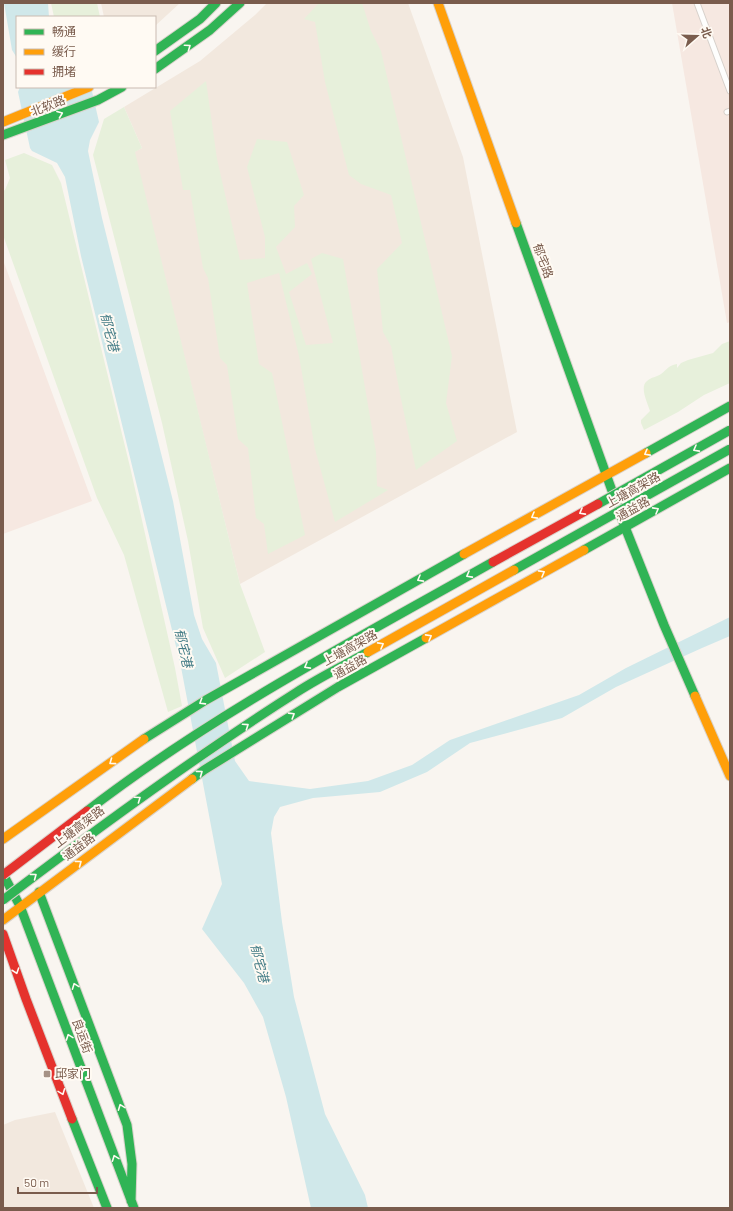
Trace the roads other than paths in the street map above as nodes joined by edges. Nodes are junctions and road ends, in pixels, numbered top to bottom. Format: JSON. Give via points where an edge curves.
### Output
{"nodes":[{"id":1,"x":216,"y":3,"type":"edge"},
{"id":2,"x":240,"y":3,"type":"edge"},
{"id":3,"x":438,"y":3,"type":"edge"},
{"id":4,"x":696,"y":3,"type":"edge"},
{"id":5,"x":156,"y":50,"type":"edge"},
{"id":6,"x":156,"y":68,"type":"edge"},
{"id":7,"x":87,"y":88,"type":"edge"},
{"id":8,"x":120,"y":88,"type":"edge"},
{"id":9,"x":730,"y":92,"type":"edge"},
{"id":10,"x":3,"y":122,"type":"edge"},
{"id":11,"x":3,"y":136,"type":"edge"},
{"id":12,"x":730,"y":406,"type":"edge"},
{"id":13,"x":730,"y":430,"type":"edge"},
{"id":14,"x":730,"y":449,"type":"edge"},
{"id":15,"x":730,"y":468,"type":"edge"},
{"id":16,"x":607,"y":475,"type":"junction"},
{"id":17,"x":625,"y":527,"type":"junction"},
{"id":18,"x":730,"y":776,"type":"edge"},
{"id":19,"x":3,"y":839,"type":"edge"},
{"id":20,"x":3,"y":875,"type":"edge"},
{"id":21,"x":39,"y":892,"type":"junction"},
{"id":22,"x":3,"y":900,"type":"edge"},
{"id":23,"x":20,"y":906,"type":"junction"},
{"id":24,"x":3,"y":920,"type":"edge"},
{"id":25,"x":3,"y":934,"type":"edge"},
{"id":26,"x":132,"y":1204,"type":"edge"},
{"id":27,"x":106,"y":1208,"type":"edge"}],
"edges":[{"from":1,"to":5,"type":"main road","via":[[200,19]]},
{"from":6,"to":2,"type":"main road","one_way":true,"via":[[190,46]]},
{"from":3,"to":16,"type":"main road","name":"郁宅路"},
{"from":4,"to":9,"type":"lane"},
{"from":7,"to":10,"type":"main road","name":"北软路"},
{"from":11,"to":8,"type":"main road","name":"北软路","one_way":true,"via":[[98,100]]},
{"from":12,"to":16,"type":"main road","one_way":true},
{"from":13,"to":20,"type":"main road","name":"上塘高架路","one_way":true,"bridge":true,"via":[[297,672],[188,739],[94,805]]},
{"from":22,"to":14,"type":"main road","name":"上塘高架路","one_way":true,"bridge":true,"via":[[99,827],[298,691]]},
{"from":17,"to":15,"type":"main road","name":"通益路","one_way":true},
{"from":16,"to":17,"type":"main road","name":"郁宅路"},
{"from":16,"to":19,"type":"main road","one_way":true,"via":[[206,700],[144,739]]},
{"from":17,"to":18,"type":"main road","name":"郁宅路","via":[[664,625]]},
{"from":21,"to":17,"type":"main road","name":"通益路","one_way":true,"via":[[204,770],[338,687]]},
{"from":20,"to":23,"type":"main road","name":"良运街"},
{"from":21,"to":23,"type":"main road","name":"通益路"},
{"from":26,"to":21,"type":"main road","one_way":true,"via":[[132,1164],[127,1125]]},
{"from":23,"to":24,"type":"main road","name":"通益路"},
{"from":26,"to":23,"type":"main road","name":"良运街","one_way":true},
{"from":25,"to":27,"type":"main road","one_way":true}]}
